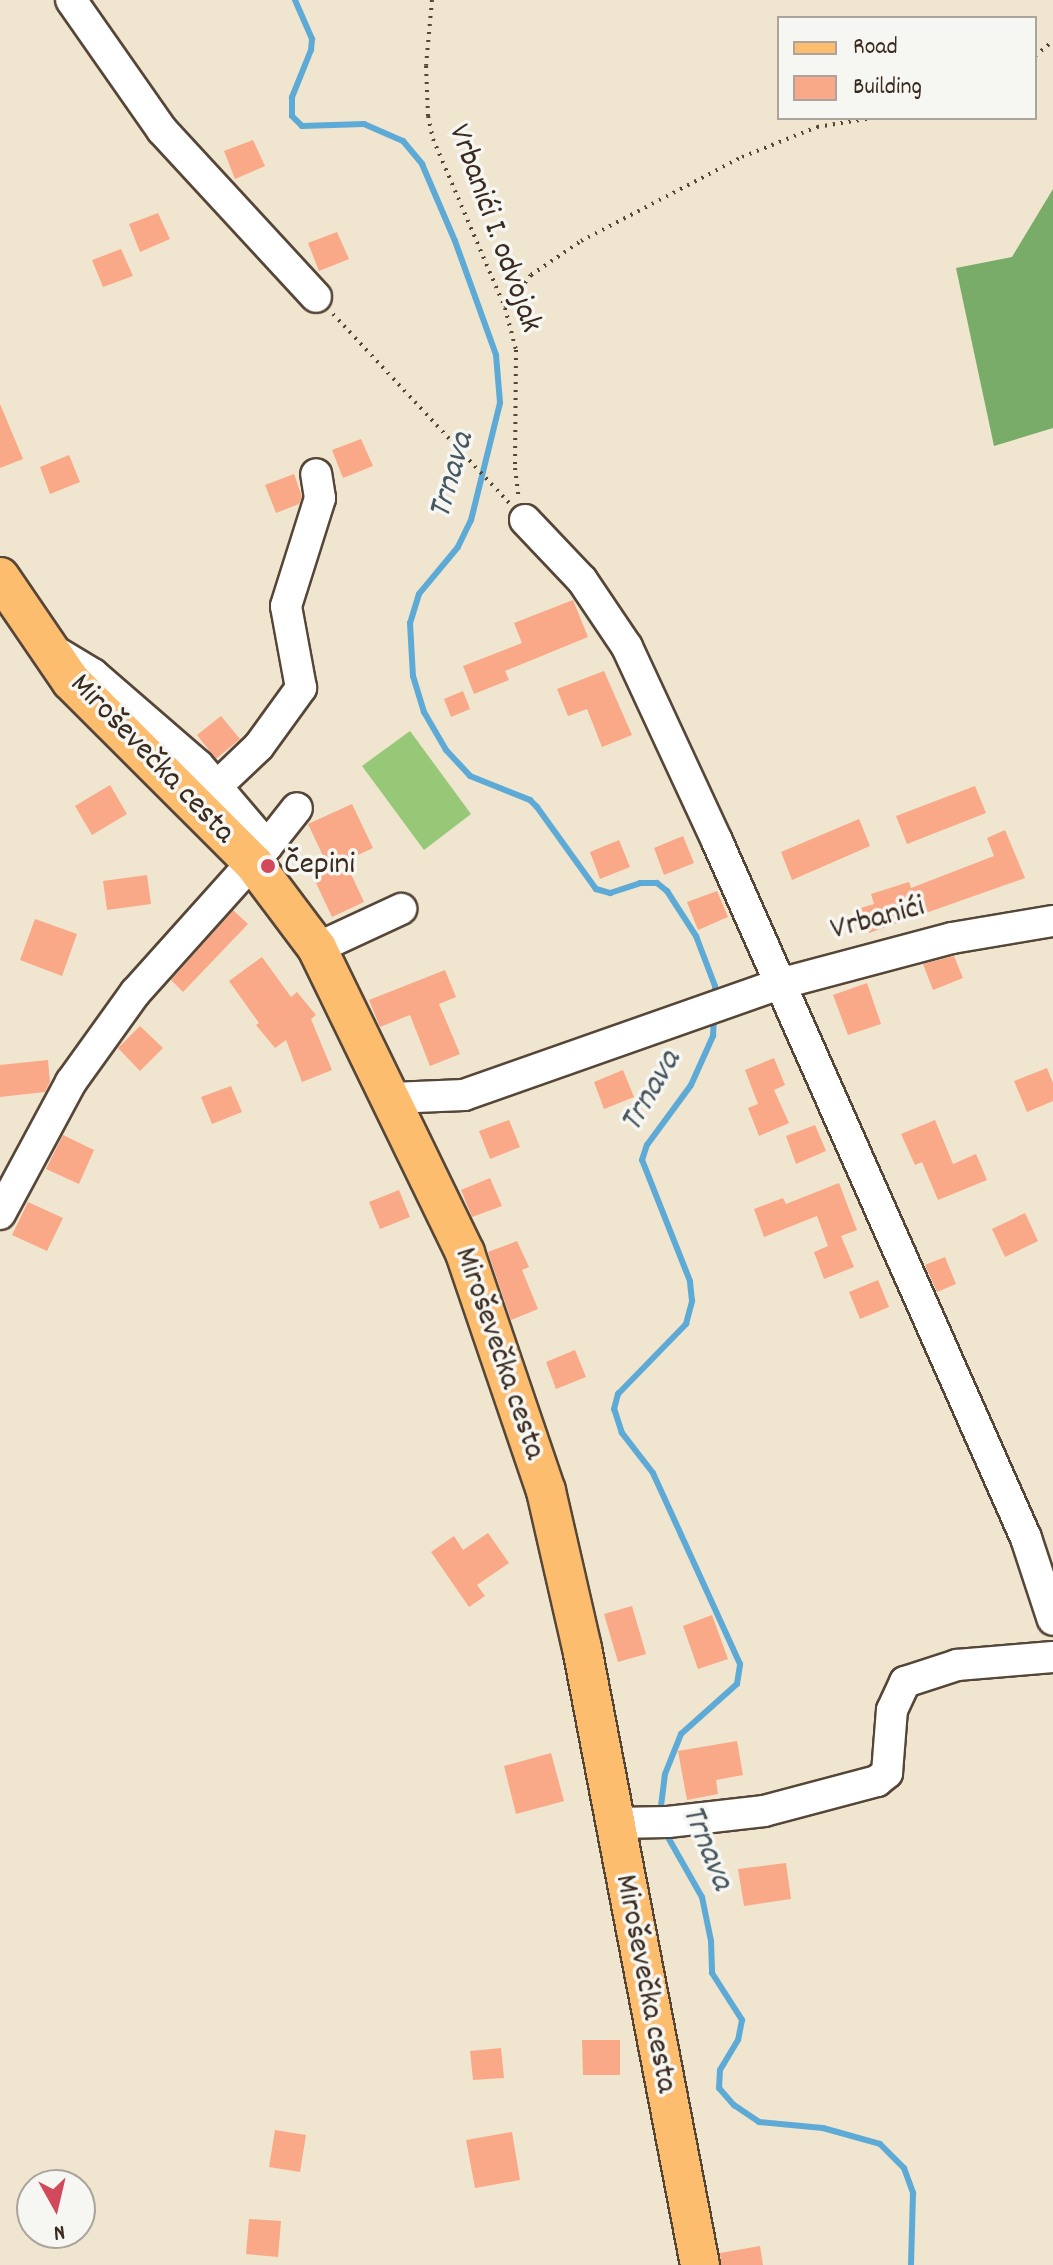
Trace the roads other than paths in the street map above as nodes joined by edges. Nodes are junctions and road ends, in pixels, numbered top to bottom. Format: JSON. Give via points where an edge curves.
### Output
{"nodes":[{"id":1,"x":71,"y":0,"type":"edge"},
{"id":2,"x":316,"y":297,"type":"road end"},
{"id":3,"x":316,"y":474,"type":"dead end"},
{"id":4,"x":525,"y":520,"type":"road end"},
{"id":5,"x":0,"y":577,"type":"edge"},
{"id":6,"x":47,"y":646,"type":"junction"},
{"id":7,"x":216,"y":787,"type":"junction"},
{"id":8,"x":297,"y":808,"type":"dead end"},
{"id":9,"x":260,"y":855,"type":"junction"},
{"id":10,"x":401,"y":909,"type":"dead end"},
{"id":11,"x":1053,"y":921,"type":"edge"},
{"id":12,"x":317,"y":948,"type":"junction"},
{"id":13,"x":779,"y":984,"type":"junction"},
{"id":14,"x":392,"y":1098,"type":"junction"},
{"id":15,"x":0,"y":1214,"type":"edge"},
{"id":16,"x":1053,"y":1620,"type":"edge"},
{"id":17,"x":1053,"y":1657,"type":"edge"},
{"id":18,"x":614,"y":1823,"type":"junction"},
{"id":19,"x":700,"y":2265,"type":"edge"}],
"edges":[{"from":1,"to":2,"type":"street","via":[[162,130]]},
{"from":3,"to":7,"type":"street","via":[[320,498],[286,606],[301,688],[259,746]]},
{"from":4,"to":13,"type":"street","via":[[582,580],[627,647]]},
{"from":5,"to":6,"type":"main road","name":"Miroševečka cesta"},
{"from":6,"to":7,"type":"street","via":[[93,674],[198,765]]},
{"from":6,"to":9,"type":"main road","name":"Miroševečka cesta","via":[[71,681]]},
{"from":7,"to":9,"type":"street"},
{"from":8,"to":9,"type":"street"},
{"from":9,"to":12,"type":"main road","name":"Miroševečka cesta"},
{"from":9,"to":15,"type":"street","via":[[126,1006],[71,1082]]},
{"from":10,"to":12,"type":"street"},
{"from":11,"to":13,"type":"street","name":"Vrbanići","via":[[952,938]]},
{"from":12,"to":14,"type":"main road","name":"Miroševečka cesta"},
{"from":13,"to":14,"type":"street","name":"Vrbanići","via":[[464,1095]]},
{"from":13,"to":16,"type":"street","via":[[1026,1538]]},
{"from":14,"to":18,"type":"main road","name":"Miroševečka cesta","via":[[465,1253],[546,1491]]},
{"from":17,"to":18,"type":"street","via":[[957,1665],[905,1682],[892,1710],[887,1773],[877,1781],[764,1811]]},
{"from":18,"to":19,"type":"main road","name":"Miroševečka cesta"}]}
